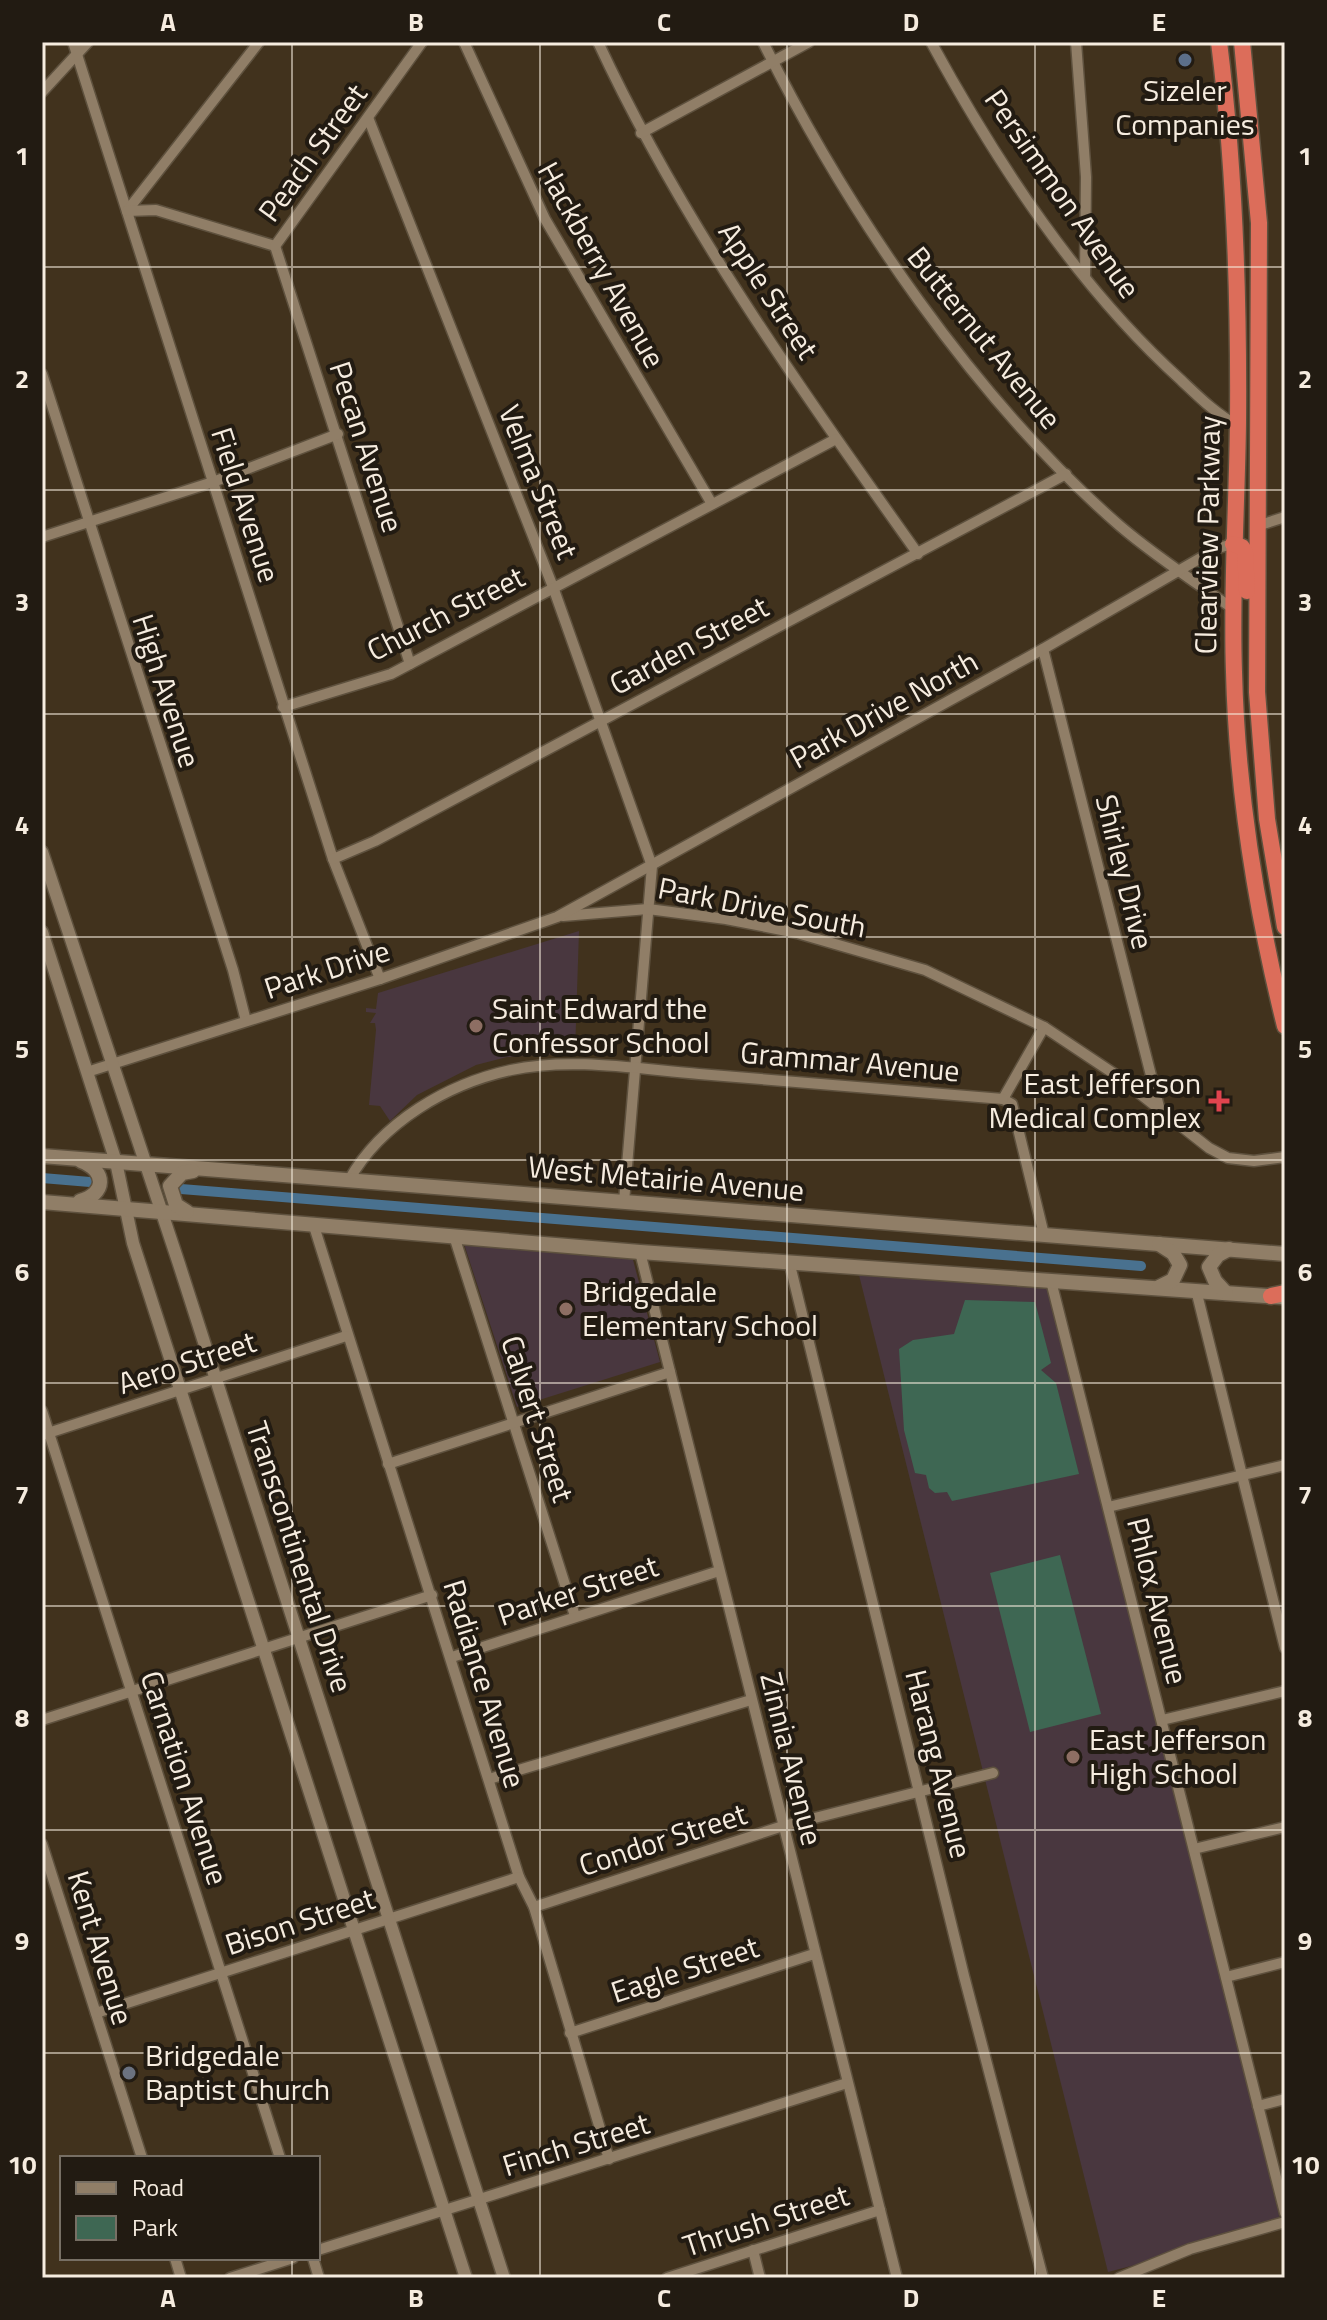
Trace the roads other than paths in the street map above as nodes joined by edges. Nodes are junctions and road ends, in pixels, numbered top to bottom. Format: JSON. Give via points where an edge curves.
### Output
{"nodes":[{"id":1,"x":73,"y":42,"type":"edge"},
{"id":2,"x":88,"y":42,"type":"edge"},
{"id":3,"x":259,"y":42,"type":"edge"},
{"id":4,"x":422,"y":42,"type":"edge"},
{"id":5,"x":464,"y":42,"type":"edge"},
{"id":6,"x":598,"y":42,"type":"edge"},
{"id":7,"x":763,"y":42,"type":"edge"},
{"id":8,"x":809,"y":42,"type":"edge"},
{"id":9,"x":931,"y":42,"type":"edge"},
{"id":10,"x":1076,"y":42,"type":"edge"},
{"id":11,"x":1219,"y":42,"type":"edge"},
{"id":12,"x":1242,"y":42,"type":"edge"},
{"id":13,"x":77,"y":55,"type":"junction"},
{"id":14,"x":773,"y":62,"type":"junction"},
{"id":15,"x":42,"y":92,"type":"edge"},
{"id":16,"x":369,"y":120,"type":"junction"},
{"id":17,"x":641,"y":133,"type":"junction"},
{"id":18,"x":127,"y":211,"type":"junction"},
{"id":19,"x":275,"y":246,"type":"junction"},
{"id":20,"x":1085,"y":276,"type":"junction"},
{"id":21,"x":42,"y":374,"type":"edge"},
{"id":22,"x":1238,"y":426,"type":"junction"},
{"id":23,"x":338,"y":434,"type":"junction"},
{"id":24,"x":836,"y":439,"type":"junction"},
{"id":25,"x":1237,"y":445,"type":"junction"},
{"id":26,"x":1066,"y":474,"type":"junction"},
{"id":27,"x":213,"y":482,"type":"junction"},
{"id":28,"x":712,"y":504,"type":"junction"},
{"id":29,"x":1285,"y":517,"type":"edge"},
{"id":30,"x":88,"y":523,"type":"junction"},
{"id":31,"x":1257,"y":526,"type":"junction"},
{"id":32,"x":42,"y":537,"type":"edge"},
{"id":33,"x":1233,"y":544,"type":"junction"},
{"id":34,"x":918,"y":554,"type":"junction"},
{"id":35,"x":1178,"y":570,"type":"junction"},
{"id":36,"x":553,"y":587,"type":"junction"},
{"id":37,"x":1232,"y":608,"type":"junction"},
{"id":38,"x":1256,"y":617,"type":"junction"},
{"id":39,"x":1043,"y":649,"type":"junction"},
{"id":40,"x":410,"y":664,"type":"junction"},
{"id":41,"x":283,"y":707,"type":"junction"},
{"id":42,"x":603,"y":718,"type":"junction"},
{"id":43,"x":42,"y":852,"type":"edge"},
{"id":44,"x":333,"y":859,"type":"junction"},
{"id":45,"x":652,"y":866,"type":"junction"},
{"id":46,"x":648,"y":909,"type":"junction"},
{"id":47,"x":557,"y":917,"type":"junction"},
{"id":48,"x":1285,"y":927,"type":"edge"},
{"id":49,"x":42,"y":932,"type":"edge"},
{"id":50,"x":380,"y":979,"type":"junction"},
{"id":51,"x":246,"y":1021,"type":"junction"},
{"id":52,"x":1285,"y":1026,"type":"edge"},
{"id":53,"x":1044,"y":1027,"type":"junction"},
{"id":54,"x":110,"y":1065,"type":"junction"},
{"id":55,"x":634,"y":1069,"type":"junction"},
{"id":56,"x":87,"y":1072,"type":"junction"},
{"id":57,"x":1003,"y":1099,"type":"junction"},
{"id":58,"x":1159,"y":1107,"type":"junction"},
{"id":59,"x":42,"y":1156,"type":"edge"},
{"id":60,"x":1285,"y":1157,"type":"edge"},
{"id":61,"x":75,"y":1158,"type":"junction"},
{"id":62,"x":116,"y":1162,"type":"junction"},
{"id":63,"x":144,"y":1164,"type":"junction"},
{"id":64,"x":206,"y":1169,"type":"junction"},
{"id":65,"x":349,"y":1180,"type":"junction"},
{"id":66,"x":42,"y":1202,"type":"edge"},
{"id":67,"x":624,"y":1202,"type":"junction"},
{"id":68,"x":72,"y":1204,"type":"junction"},
{"id":69,"x":127,"y":1208,"type":"junction"},
{"id":70,"x":161,"y":1210,"type":"junction"},
{"id":71,"x":190,"y":1213,"type":"junction"},
{"id":72,"x":313,"y":1223,"type":"junction"},
{"id":73,"x":1044,"y":1235,"type":"junction"},
{"id":74,"x":454,"y":1236,"type":"junction"},
{"id":75,"x":1158,"y":1243,"type":"junction"},
{"id":76,"x":1230,"y":1249,"type":"junction"},
{"id":77,"x":640,"y":1252,"type":"junction"},
{"id":78,"x":1285,"y":1254,"type":"edge"},
{"id":79,"x":789,"y":1261,"type":"junction"},
{"id":80,"x":1051,"y":1281,"type":"junction"},
{"id":81,"x":1159,"y":1287,"type":"junction"},
{"id":82,"x":1196,"y":1290,"type":"junction"},
{"id":83,"x":1226,"y":1293,"type":"junction"},
{"id":84,"x":1280,"y":1295,"type":"edge"},
{"id":85,"x":346,"y":1336,"type":"junction"},
{"id":86,"x":670,"y":1372,"type":"junction"},
{"id":87,"x":214,"y":1379,"type":"junction"},
{"id":88,"x":182,"y":1390,"type":"junction"},
{"id":89,"x":42,"y":1411,"type":"edge"},
{"id":90,"x":512,"y":1422,"type":"junction"},
{"id":91,"x":45,"y":1434,"type":"edge"},
{"id":92,"x":388,"y":1464,"type":"junction"},
{"id":93,"x":1285,"y":1465,"type":"edge"},
{"id":94,"x":1241,"y":1476,"type":"junction"},
{"id":95,"x":1108,"y":1507,"type":"junction"},
{"id":96,"x":719,"y":1571,"type":"junction"},
{"id":97,"x":432,"y":1595,"type":"junction"},
{"id":98,"x":575,"y":1616,"type":"junction"},
{"id":99,"x":299,"y":1639,"type":"junction"},
{"id":100,"x":1285,"y":1648,"type":"edge"},
{"id":101,"x":264,"y":1650,"type":"junction"},
{"id":102,"x":452,"y":1657,"type":"junction"},
{"id":103,"x":131,"y":1691,"type":"junction"},
{"id":104,"x":1285,"y":1691,"type":"edge"},
{"id":105,"x":751,"y":1700,"type":"junction"},
{"id":106,"x":42,"y":1720,"type":"edge"},
{"id":107,"x":1162,"y":1720,"type":"junction"},
{"id":108,"x":993,"y":1773,"type":"dead end"},
{"id":109,"x":489,"y":1779,"type":"junction"},
{"id":110,"x":920,"y":1790,"type":"junction"},
{"id":111,"x":783,"y":1826,"type":"junction"},
{"id":112,"x":1285,"y":1827,"type":"edge"},
{"id":113,"x":42,"y":1844,"type":"edge"},
{"id":114,"x":1194,"y":1849,"type":"junction"},
{"id":115,"x":519,"y":1877,"type":"junction"},
{"id":116,"x":534,"y":1907,"type":"junction"},
{"id":117,"x":388,"y":1919,"type":"junction"},
{"id":118,"x":354,"y":1930,"type":"junction"},
{"id":119,"x":814,"y":1954,"type":"junction"},
{"id":120,"x":1285,"y":1962,"type":"edge"},
{"id":121,"x":221,"y":1974,"type":"junction"},
{"id":122,"x":1226,"y":1977,"type":"junction"},
{"id":123,"x":96,"y":2013,"type":"junction"},
{"id":124,"x":570,"y":2033,"type":"junction"},
{"id":125,"x":847,"y":2083,"type":"junction"},
{"id":126,"x":1285,"y":2099,"type":"edge"},
{"id":127,"x":1258,"y":2106,"type":"junction"},
{"id":128,"x":141,"y":2156,"type":"edge"},
{"id":129,"x":279,"y":2156,"type":"edge"},
{"id":130,"x":609,"y":2159,"type":"junction"},
{"id":131,"x":479,"y":2200,"type":"junction"},
{"id":132,"x":880,"y":2210,"type":"junction"},
{"id":133,"x":444,"y":2211,"type":"junction"},
{"id":134,"x":1285,"y":2213,"type":"edge"},
{"id":135,"x":1285,"y":2222,"type":"edge"},
{"id":136,"x":320,"y":2249,"type":"edge"},
{"id":137,"x":753,"y":2250,"type":"junction"},
{"id":138,"x":287,"y":2260,"type":"edge"},
{"id":139,"x":230,"y":2278,"type":"edge"},
{"id":140,"x":466,"y":2278,"type":"edge"},
{"id":141,"x":504,"y":2278,"type":"edge"},
{"id":142,"x":667,"y":2278,"type":"edge"},
{"id":143,"x":760,"y":2278,"type":"edge"},
{"id":144,"x":897,"y":2278,"type":"edge"},
{"id":145,"x":1043,"y":2278,"type":"edge"},
{"id":146,"x":1119,"y":2278,"type":"edge"}],
"edges":[{"from":1,"to":13,"type":"street","name":"Field Avenue"},
{"from":2,"to":13,"type":"street"},
{"from":3,"to":18,"type":"street"},
{"from":4,"to":16,"type":"street","name":"Peach Street"},
{"from":5,"to":28,"type":"street","name":"Hackberry Avenue","via":[[545,219]]},
{"from":6,"to":17,"type":"street","name":"Apple Street"},
{"from":7,"to":14,"type":"street","name":"Butternut Avenue"},
{"from":8,"to":14,"type":"street"},
{"from":9,"to":20,"type":"street","name":"Persimmon Avenue","via":[[984,133]]},
{"from":10,"to":20,"type":"street","via":[[1086,177]]},
{"from":11,"to":22,"type":"highway","name":"Clearview Parkway","via":[[1237,254]]},
{"from":12,"to":31,"type":"highway","name":"Clearview Parkway","via":[[1259,223]]},
{"from":13,"to":15,"type":"street"},
{"from":13,"to":18,"type":"street","name":"Field Avenue"},
{"from":14,"to":17,"type":"street"},
{"from":14,"to":26,"type":"street","name":"Butternut Avenue","via":[[888,255],[1000,406]]},
{"from":16,"to":19,"type":"street","name":"Peach Street"},
{"from":16,"to":36,"type":"street","name":"Velma Street"},
{"from":17,"to":24,"type":"street","name":"Apple Street","via":[[730,282]]},
{"from":18,"to":19,"type":"street","name":"Peach Street","via":[[156,210]]},
{"from":18,"to":27,"type":"street","name":"Field Avenue"},
{"from":19,"to":23,"type":"street","name":"Pecan Avenue"},
{"from":20,"to":22,"type":"street","name":"Persimmon Avenue","via":[[1146,349]]},
{"from":21,"to":30,"type":"street","name":"High Avenue"},
{"from":22,"to":25,"type":"highway","name":"Clearview Parkway"},
{"from":23,"to":27,"type":"street"},
{"from":23,"to":40,"type":"street","name":"Pecan Avenue"},
{"from":24,"to":28,"type":"street","name":"Church Street"},
{"from":24,"to":34,"type":"street","name":"Apple Street"},
{"from":25,"to":31,"type":"highway","via":[[1245,523]]},
{"from":25,"to":33,"type":"highway","name":"Clearview Parkway"},
{"from":26,"to":34,"type":"street","name":"Garden Street"},
{"from":26,"to":35,"type":"street","name":"Butternut Avenue","via":[[1120,527]]},
{"from":27,"to":30,"type":"street"},
{"from":27,"to":41,"type":"street","name":"Field Avenue"},
{"from":28,"to":36,"type":"street","name":"Church Street"},
{"from":29,"to":31,"type":"street"},
{"from":30,"to":32,"type":"street"},
{"from":30,"to":51,"type":"street","name":"High Avenue"},
{"from":31,"to":38,"type":"highway","name":"Clearview Parkway"},
{"from":33,"to":35,"type":"street","name":"Park Drive North"},
{"from":33,"to":37,"type":"highway","name":"Clearview Parkway"},
{"from":33,"to":38,"type":"highway","via":[[1245,552],[1245,585]]},
{"from":34,"to":42,"type":"street","name":"Garden Street"},
{"from":35,"to":37,"type":"street","name":"Butternut Avenue"},
{"from":35,"to":39,"type":"street","name":"Park Drive North"},
{"from":36,"to":40,"type":"street","name":"Church Street"},
{"from":36,"to":42,"type":"street","name":"Velma Street"},
{"from":37,"to":52,"type":"highway","name":"Clearview Parkway","via":[[1247,837]]},
{"from":38,"to":48,"type":"highway","name":"Clearview Parkway","via":[[1261,748]]},
{"from":39,"to":45,"type":"street","name":"Park Drive North"},
{"from":39,"to":58,"type":"street","name":"Shirley Drive"},
{"from":40,"to":41,"type":"street","name":"Church Street"},
{"from":41,"to":44,"type":"street","name":"Field Avenue"},
{"from":42,"to":44,"type":"street","name":"Garden Street"},
{"from":42,"to":45,"type":"street","name":"Velma Street"},
{"from":43,"to":54,"type":"street","name":"Transcontinental Drive"},
{"from":44,"to":50,"type":"street","name":"Field Avenue"},
{"from":45,"to":46,"type":"street"},
{"from":45,"to":47,"type":"street","name":"Park Drive North"},
{"from":46,"to":47,"type":"street","name":"Park Drive South"},
{"from":46,"to":53,"type":"street","name":"Park Drive South","via":[[783,930],[871,953],[981,994]]},
{"from":46,"to":55,"type":"street"},
{"from":47,"to":50,"type":"street","name":"Park Drive"},
{"from":49,"to":56,"type":"street","name":"Transcontinental Drive"},
{"from":50,"to":51,"type":"street","name":"Park Drive"},
{"from":51,"to":54,"type":"street","name":"Park Drive"},
{"from":53,"to":57,"type":"street"},
{"from":53,"to":58,"type":"street","name":"Park Drive South"},
{"from":54,"to":56,"type":"street","name":"Park Drive"},
{"from":54,"to":63,"type":"street","name":"Transcontinental Drive"},
{"from":55,"to":57,"type":"street","name":"Grammar Avenue"},
{"from":55,"to":65,"type":"street","name":"Grammar Avenue","via":[[514,1069],[446,1092],[387,1133],[361,1158]]},
{"from":55,"to":67,"type":"street"},
{"from":56,"to":62,"type":"street","name":"Transcontinental Drive"},
{"from":57,"to":73,"type":"street","via":[[1012,1104]]},
{"from":58,"to":60,"type":"street","name":"Park Drive South","via":[[1228,1158]]},
{"from":59,"to":61,"type":"main road","name":"West Metairie Avenue"},
{"from":61,"to":62,"type":"main road","name":"West Metairie Avenue"},
{"from":61,"to":68,"type":"main road","via":[[97,1169],[101,1179],[92,1198]]},
{"from":62,"to":63,"type":"main road","name":"West Metairie Avenue"},
{"from":62,"to":69,"type":"street","name":"Transcontinental Drive"},
{"from":63,"to":64,"type":"main road","name":"West Metairie Avenue"},
{"from":63,"to":70,"type":"street","name":"Transcontinental Drive"},
{"from":64,"to":65,"type":"main road","name":"West Metairie Avenue"},
{"from":64,"to":71,"type":"main road","via":[[182,1173],[170,1186],[176,1205]]},
{"from":65,"to":67,"type":"main road","name":"West Metairie Avenue"},
{"from":66,"to":68,"type":"main road"},
{"from":67,"to":73,"type":"main road","name":"West Metairie Avenue"},
{"from":68,"to":69,"type":"main road"},
{"from":69,"to":70,"type":"main road"},
{"from":69,"to":88,"type":"street","name":"Transcontinental Drive","via":[[133,1243]]},
{"from":70,"to":71,"type":"main road"},
{"from":70,"to":87,"type":"street","name":"Transcontinental Drive"},
{"from":71,"to":72,"type":"main road"},
{"from":72,"to":74,"type":"main road"},
{"from":72,"to":85,"type":"street","name":"Radiance Avenue"},
{"from":73,"to":75,"type":"main road","name":"West Metairie Avenue"},
{"from":74,"to":77,"type":"main road"},
{"from":74,"to":90,"type":"street","name":"Calvert Street"},
{"from":75,"to":76,"type":"main road","name":"West Metairie Avenue"},
{"from":75,"to":81,"type":"main road","via":[[1180,1265],[1173,1280]]},
{"from":76,"to":78,"type":"main road","name":"West Metairie Avenue"},
{"from":76,"to":83,"type":"main road","via":[[1209,1267]]},
{"from":77,"to":79,"type":"main road"},
{"from":77,"to":86,"type":"street","name":"Zinnia Avenue"},
{"from":79,"to":80,"type":"main road"},
{"from":79,"to":110,"type":"street","name":"Harang Avenue"},
{"from":80,"to":81,"type":"main road"},
{"from":80,"to":95,"type":"street","name":"Phlox Avenue"},
{"from":81,"to":82,"type":"main road"},
{"from":82,"to":83,"type":"main road"},
{"from":82,"to":94,"type":"street"},
{"from":83,"to":84,"type":"main road"},
{"from":85,"to":87,"type":"street","name":"Aero Street"},
{"from":85,"to":92,"type":"street","name":"Radiance Avenue"},
{"from":86,"to":90,"type":"street"},
{"from":86,"to":96,"type":"street","name":"Zinnia Avenue"},
{"from":87,"to":88,"type":"street","name":"Aero Street"},
{"from":87,"to":99,"type":"street","name":"Transcontinental Drive"},
{"from":88,"to":91,"type":"street","name":"Aero Street"},
{"from":88,"to":101,"type":"street","name":"Transcontinental Drive"},
{"from":89,"to":91,"type":"street","name":"Carnation Avenue"},
{"from":90,"to":92,"type":"street"},
{"from":90,"to":98,"type":"street","name":"Calvert Street"},
{"from":91,"to":103,"type":"street","name":"Carnation Avenue"},
{"from":92,"to":97,"type":"street","name":"Radiance Avenue"},
{"from":93,"to":94,"type":"street"},
{"from":94,"to":95,"type":"street"},
{"from":94,"to":100,"type":"street"},
{"from":95,"to":107,"type":"street","name":"Phlox Avenue"},
{"from":96,"to":98,"type":"street","name":"Parker Street"},
{"from":96,"to":105,"type":"street","name":"Zinnia Avenue"},
{"from":97,"to":99,"type":"street"},
{"from":97,"to":102,"type":"street","name":"Radiance Avenue"},
{"from":98,"to":102,"type":"street","name":"Parker Street"},
{"from":99,"to":101,"type":"street"},
{"from":99,"to":117,"type":"street","name":"Transcontinental Drive"},
{"from":101,"to":103,"type":"street"},
{"from":101,"to":118,"type":"street","name":"Transcontinental Drive"},
{"from":102,"to":109,"type":"street","name":"Radiance Avenue"},
{"from":103,"to":106,"type":"street"},
{"from":103,"to":121,"type":"street","name":"Carnation Avenue"},
{"from":104,"to":107,"type":"street"},
{"from":105,"to":109,"type":"street"},
{"from":105,"to":111,"type":"street","name":"Zinnia Avenue"},
{"from":107,"to":114,"type":"street","name":"Phlox Avenue"},
{"from":108,"to":110,"type":"street","name":"Condor Street"},
{"from":109,"to":115,"type":"street","name":"Radiance Avenue"},
{"from":110,"to":111,"type":"street","name":"Condor Street"},
{"from":110,"to":145,"type":"street","name":"Harang Avenue"},
{"from":111,"to":116,"type":"street","name":"Condor Street"},
{"from":111,"to":119,"type":"street","name":"Zinnia Avenue"},
{"from":112,"to":114,"type":"street"},
{"from":113,"to":123,"type":"street","name":"Kent Avenue"},
{"from":114,"to":122,"type":"street","name":"Phlox Avenue"},
{"from":115,"to":116,"type":"street","name":"Radiance Avenue"},
{"from":115,"to":117,"type":"street","name":"Bison Street"},
{"from":116,"to":124,"type":"street","name":"Radiance Avenue"},
{"from":117,"to":118,"type":"street","name":"Bison Street"},
{"from":117,"to":131,"type":"street","name":"Transcontinental Drive"},
{"from":118,"to":121,"type":"street","name":"Bison Street"},
{"from":118,"to":133,"type":"street","name":"Transcontinental Drive"},
{"from":119,"to":124,"type":"street","name":"Eagle Street"},
{"from":119,"to":125,"type":"street","name":"Zinnia Avenue"},
{"from":120,"to":122,"type":"street"},
{"from":121,"to":123,"type":"street","name":"Bison Street"},
{"from":121,"to":129,"type":"street","name":"Carnation Avenue"},
{"from":122,"to":127,"type":"street","name":"Phlox Avenue"},
{"from":123,"to":128,"type":"street","name":"Kent Avenue"},
{"from":124,"to":130,"type":"street","name":"Radiance Avenue"},
{"from":125,"to":130,"type":"street","name":"Finch Street"},
{"from":125,"to":132,"type":"street","name":"Zinnia Avenue"},
{"from":126,"to":127,"type":"street"},
{"from":127,"to":134,"type":"street","name":"Phlox Avenue"},
{"from":130,"to":131,"type":"street","name":"Finch Street"},
{"from":131,"to":133,"type":"street","name":"Finch Street"},
{"from":131,"to":141,"type":"street","name":"Transcontinental Drive"},
{"from":132,"to":137,"type":"street","name":"Thrush Street"},
{"from":132,"to":144,"type":"street","name":"Zinnia Avenue"},
{"from":133,"to":136,"type":"street","name":"Finch Street"},
{"from":133,"to":140,"type":"street","name":"Transcontinental Drive"},
{"from":135,"to":146,"type":"street","via":[[1190,2249]]},
{"from":137,"to":142,"type":"street","name":"Thrush Street"},
{"from":137,"to":143,"type":"street"},
{"from":138,"to":139,"type":"street"}]}
